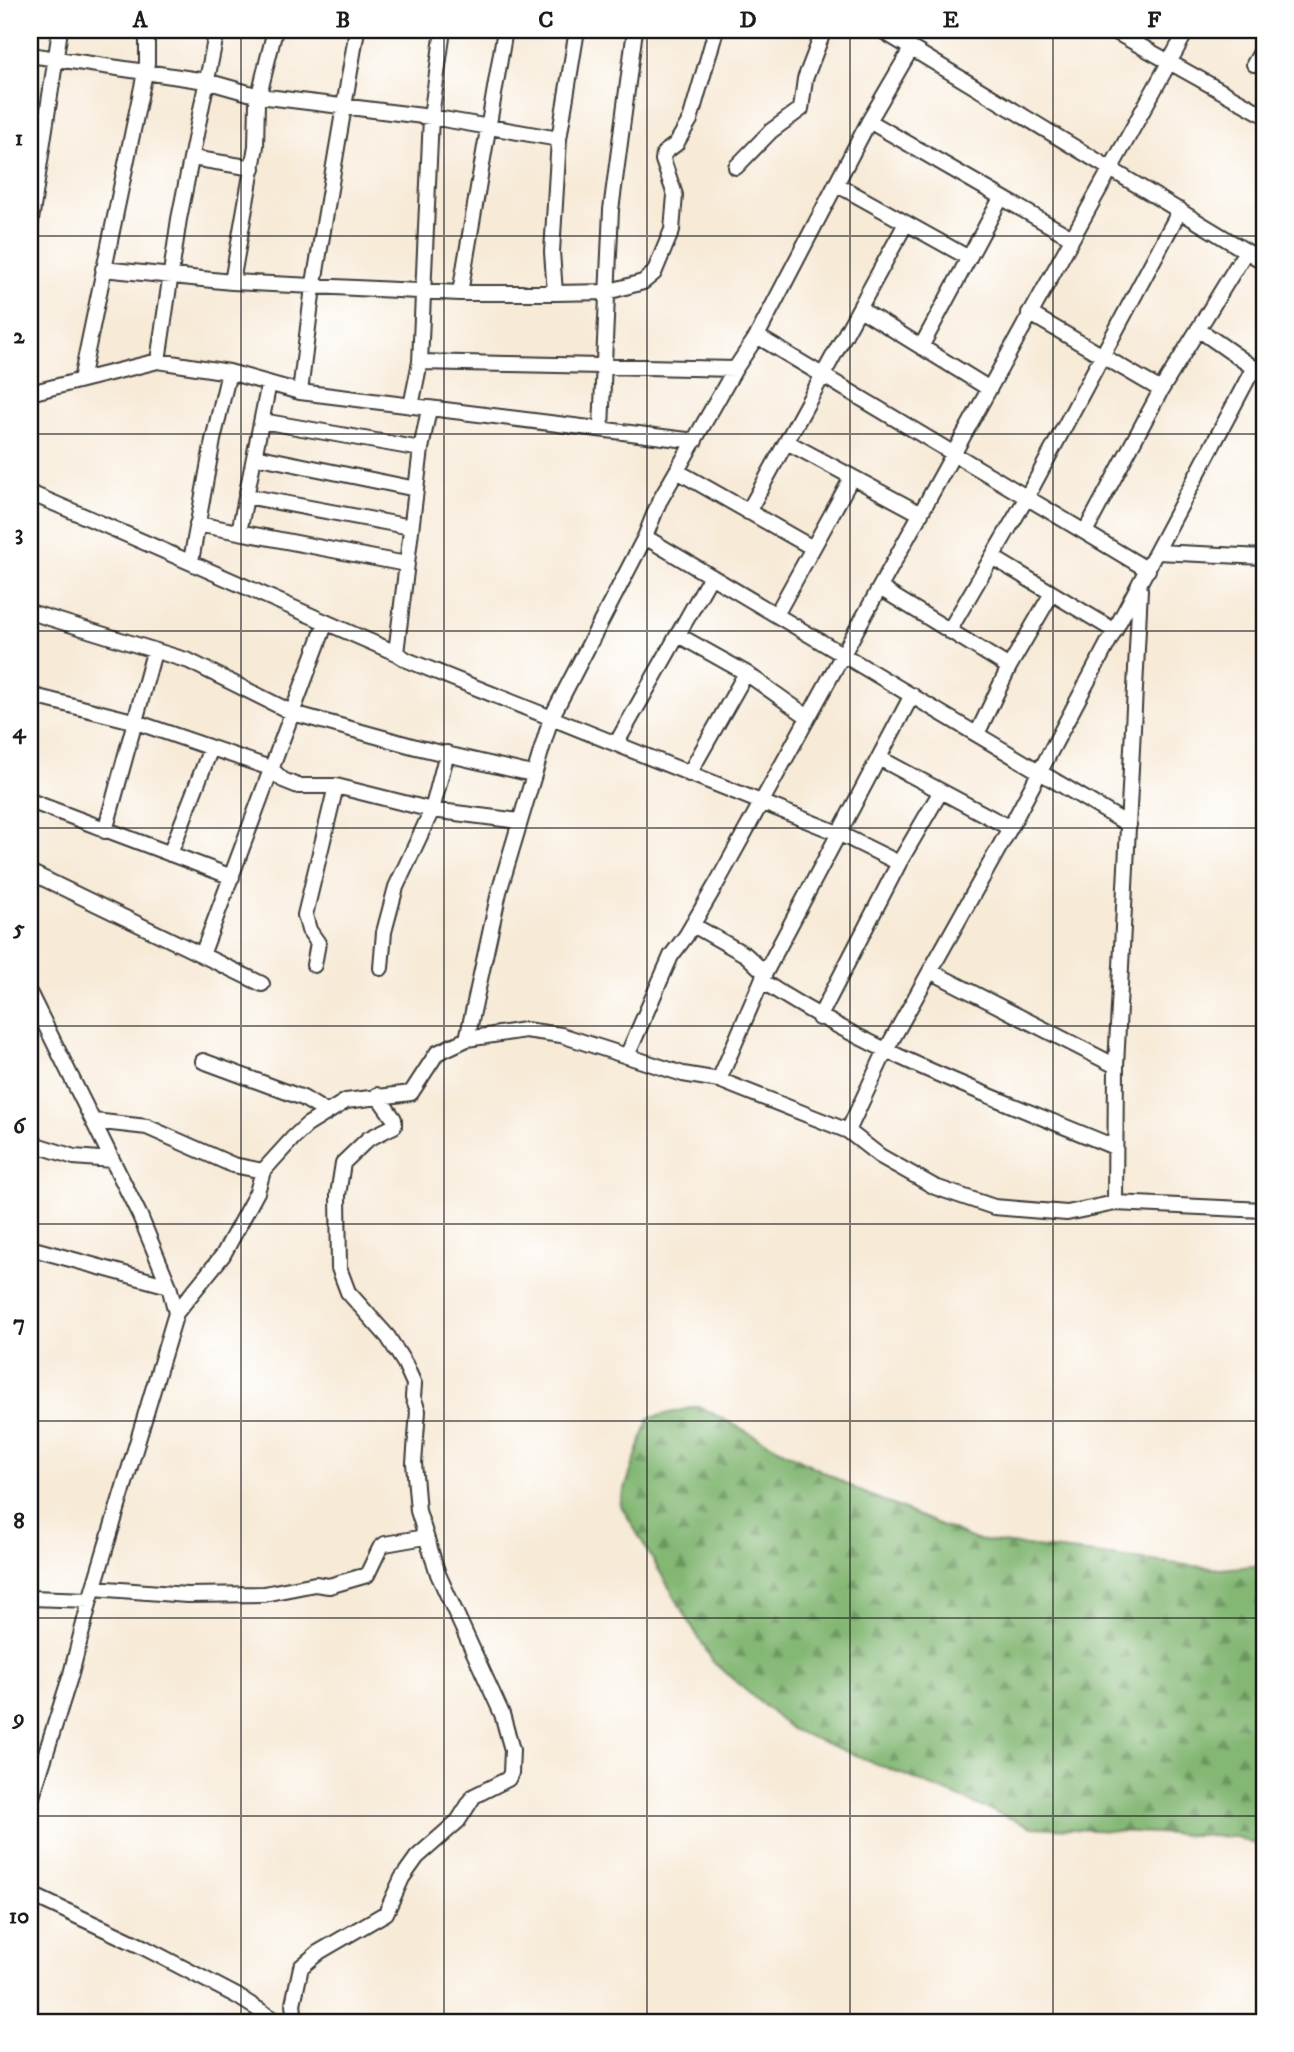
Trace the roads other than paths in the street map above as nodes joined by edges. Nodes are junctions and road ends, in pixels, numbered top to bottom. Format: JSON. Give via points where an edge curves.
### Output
{"nodes":[{"id":1,"x":60,"y":30,"type":"edge"},
{"id":2,"x":147,"y":30,"type":"edge"},
{"id":3,"x":217,"y":30,"type":"edge"},
{"id":4,"x":275,"y":30,"type":"edge"},
{"id":5,"x":357,"y":30,"type":"edge"},
{"id":6,"x":443,"y":30,"type":"edge"},
{"id":7,"x":505,"y":30,"type":"edge"},
{"id":8,"x":577,"y":30,"type":"edge"},
{"id":9,"x":635,"y":30,"type":"edge"},
{"id":10,"x":716,"y":30,"type":"edge"},
{"id":11,"x":824,"y":30,"type":"edge"},
{"id":12,"x":881,"y":30,"type":"edge"},
{"id":13,"x":1112,"y":30,"type":"edge"},
{"id":14,"x":1187,"y":30,"type":"edge"},
{"id":15,"x":1264,"y":47,"type":"edge"},
{"id":16,"x":911,"y":49,"type":"junction"},
{"id":17,"x":30,"y":55,"type":"edge"},
{"id":18,"x":57,"y":59,"type":"junction"},
{"id":19,"x":1169,"y":63,"type":"junction"},
{"id":20,"x":1254,"y":64,"type":"dead end"},
{"id":21,"x":145,"y":73,"type":"junction"},
{"id":22,"x":206,"y":81,"type":"junction"},
{"id":23,"x":259,"y":96,"type":"junction"},
{"id":24,"x":345,"y":106,"type":"junction"},
{"id":25,"x":1264,"y":115,"type":"edge"},
{"id":26,"x":431,"y":117,"type":"junction"},
{"id":27,"x":869,"y":121,"type":"junction"},
{"id":28,"x":487,"y":126,"type":"junction"},
{"id":29,"x":559,"y":139,"type":"junction"},
{"id":30,"x":192,"y":158,"type":"junction"},
{"id":31,"x":736,"y":167,"type":"dead end"},
{"id":32,"x":253,"y":168,"type":"junction"},
{"id":33,"x":1111,"y":169,"type":"junction"},
{"id":34,"x":836,"y":184,"type":"junction"},
{"id":35,"x":1001,"y":198,"type":"junction"},
{"id":36,"x":1180,"y":210,"type":"junction"},
{"id":37,"x":905,"y":225,"type":"junction"},
{"id":38,"x":30,"y":227,"type":"edge"},
{"id":39,"x":1072,"y":238,"type":"junction"},
{"id":40,"x":1246,"y":251,"type":"junction"},
{"id":41,"x":969,"y":258,"type":"junction"},
{"id":42,"x":1264,"y":262,"type":"edge"},
{"id":43,"x":103,"y":269,"type":"junction"},
{"id":44,"x":170,"y":276,"type":"junction"},
{"id":45,"x":232,"y":282,"type":"junction"},
{"id":46,"x":314,"y":285,"type":"junction"},
{"id":47,"x":424,"y":289,"type":"junction"},
{"id":48,"x":607,"y":292,"type":"junction"},
{"id":49,"x":460,"y":293,"type":"junction"},
{"id":50,"x":555,"y":293,"type":"junction"},
{"id":51,"x":860,"y":309,"type":"junction"},
{"id":52,"x":1029,"y":313,"type":"junction"},
{"id":53,"x":1198,"y":329,"type":"junction"},
{"id":54,"x":757,"y":336,"type":"junction"},
{"id":55,"x":921,"y":347,"type":"junction"},
{"id":56,"x":1101,"y":355,"type":"junction"},
{"id":57,"x":158,"y":360,"type":"junction"},
{"id":58,"x":420,"y":362,"type":"junction"},
{"id":59,"x":606,"y":366,"type":"junction"},
{"id":60,"x":734,"y":369,"type":"junction"},
{"id":61,"x":229,"y":372,"type":"junction"},
{"id":62,"x":1259,"y":372,"type":"edge"},
{"id":63,"x":823,"y":376,"type":"junction"},
{"id":64,"x":81,"y":380,"type":"junction"},
{"id":65,"x":269,"y":383,"type":"junction"},
{"id":66,"x":988,"y":388,"type":"junction"},
{"id":67,"x":1161,"y":390,"type":"junction"},
{"id":68,"x":300,"y":392,"type":"junction"},
{"id":69,"x":30,"y":393,"type":"edge"},
{"id":70,"x":411,"y":406,"type":"junction"},
{"id":71,"x":429,"y":409,"type":"junction"},
{"id":72,"x":262,"y":421,"type":"junction"},
{"id":73,"x":601,"y":428,"type":"junction"},
{"id":74,"x":695,"y":441,"type":"junction"},
{"id":75,"x":787,"y":442,"type":"junction"},
{"id":76,"x":421,"y":449,"type":"junction"},
{"id":77,"x":955,"y":453,"type":"junction"},
{"id":78,"x":255,"y":456,"type":"junction"},
{"id":79,"x":677,"y":471,"type":"junction"},
{"id":80,"x":852,"y":477,"type":"junction"},
{"id":81,"x":416,"y":489,"type":"junction"},
{"id":82,"x":30,"y":494,"type":"edge"},
{"id":83,"x":246,"y":496,"type":"junction"},
{"id":84,"x":1027,"y":497,"type":"junction"},
{"id":85,"x":748,"y":512,"type":"junction"},
{"id":86,"x":921,"y":514,"type":"junction"},
{"id":87,"x":197,"y":524,"type":"junction"},
{"id":88,"x":411,"y":527,"type":"junction"},
{"id":89,"x":239,"y":532,"type":"junction"},
{"id":90,"x":1085,"y":532,"type":"junction"},
{"id":91,"x":645,"y":537,"type":"junction"},
{"id":92,"x":811,"y":547,"type":"junction"},
{"id":93,"x":1157,"y":552,"type":"junction"},
{"id":94,"x":992,"y":557,"type":"junction"},
{"id":95,"x":1264,"y":557,"type":"edge"},
{"id":96,"x":191,"y":561,"type":"junction"},
{"id":97,"x":406,"y":564,"type":"junction"},
{"id":98,"x":1148,"y":570,"type":"junction"},
{"id":99,"x":711,"y":576,"type":"junction"},
{"id":100,"x":1140,"y":583,"type":"junction"},
{"id":101,"x":880,"y":588,"type":"junction"},
{"id":102,"x":1052,"y":593,"type":"junction"},
{"id":103,"x":30,"y":612,"type":"edge"},
{"id":104,"x":776,"y":615,"type":"junction"},
{"id":105,"x":326,"y":622,"type":"junction"},
{"id":106,"x":948,"y":631,"type":"junction"},
{"id":107,"x":1115,"y":631,"type":"junction"},
{"id":108,"x":678,"y":635,"type":"junction"},
{"id":109,"x":154,"y":652,"type":"junction"},
{"id":110,"x":396,"y":653,"type":"junction"},
{"id":111,"x":843,"y":654,"type":"junction"},
{"id":112,"x":1009,"y":667,"type":"junction"},
{"id":113,"x":746,"y":673,"type":"junction"},
{"id":114,"x":30,"y":695,"type":"edge"},
{"id":115,"x":912,"y":695,"type":"junction"},
{"id":116,"x":293,"y":713,"type":"junction"},
{"id":117,"x":551,"y":718,"type":"junction"},
{"id":118,"x":808,"y":718,"type":"junction"},
{"id":119,"x":133,"y":721,"type":"junction"},
{"id":120,"x":977,"y":734,"type":"junction"},
{"id":121,"x":616,"y":744,"type":"junction"},
{"id":122,"x":211,"y":748,"type":"junction"},
{"id":123,"x":447,"y":753,"type":"junction"},
{"id":124,"x":879,"y":758,"type":"junction"},
{"id":125,"x":270,"y":768,"type":"junction"},
{"id":126,"x":1040,"y":772,"type":"junction"},
{"id":127,"x":532,"y":774,"type":"junction"},
{"id":128,"x":689,"y":774,"type":"junction"},
{"id":129,"x":336,"y":786,"type":"junction"},
{"id":130,"x":941,"y":791,"type":"junction"},
{"id":131,"x":30,"y":801,"type":"edge"},
{"id":132,"x":761,"y":803,"type":"junction"},
{"id":133,"x":432,"y":810,"type":"junction"},
{"id":134,"x":519,"y":821,"type":"junction"},
{"id":135,"x":1129,"y":825,"type":"junction"},
{"id":136,"x":1010,"y":828,"type":"junction"},
{"id":137,"x":105,"y":831,"type":"junction"},
{"id":138,"x":838,"y":833,"type":"junction"},
{"id":139,"x":170,"y":855,"type":"junction"},
{"id":140,"x":899,"y":863,"type":"junction"},
{"id":141,"x":30,"y":872,"type":"edge"},
{"id":142,"x":232,"y":877,"type":"junction"},
{"id":143,"x":693,"y":925,"type":"junction"},
{"id":144,"x":202,"y":955,"type":"junction"},
{"id":145,"x":314,"y":965,"type":"dead end"},
{"id":146,"x":381,"y":968,"type":"dead end"},
{"id":147,"x":930,"y":971,"type":"junction"},
{"id":148,"x":764,"y":977,"type":"junction"},
{"id":149,"x":262,"y":984,"type":"dead end"},
{"id":150,"x":30,"y":994,"type":"edge"},
{"id":151,"x":819,"y":1018,"type":"junction"},
{"id":152,"x":467,"y":1039,"type":"junction"},
{"id":153,"x":885,"y":1052,"type":"junction"},
{"id":154,"x":627,"y":1056,"type":"junction"},
{"id":155,"x":203,"y":1062,"type":"dead end"},
{"id":156,"x":1116,"y":1066,"type":"junction"},
{"id":157,"x":719,"y":1080,"type":"junction"},
{"id":158,"x":377,"y":1095,"type":"junction"},
{"id":159,"x":326,"y":1112,"type":"junction"},
{"id":160,"x":94,"y":1121,"type":"junction"},
{"id":161,"x":848,"y":1130,"type":"junction"},
{"id":162,"x":30,"y":1143,"type":"edge"},
{"id":163,"x":1114,"y":1147,"type":"junction"},
{"id":164,"x":112,"y":1160,"type":"junction"},
{"id":165,"x":263,"y":1171,"type":"junction"},
{"id":166,"x":1115,"y":1203,"type":"junction"},
{"id":167,"x":1264,"y":1210,"type":"edge"},
{"id":168,"x":30,"y":1248,"type":"edge"},
{"id":169,"x":169,"y":1286,"type":"junction"},
{"id":170,"x":176,"y":1313,"type":"junction"},
{"id":171,"x":425,"y":1537,"type":"junction"},
{"id":172,"x":92,"y":1594,"type":"junction"},
{"id":173,"x":30,"y":1598,"type":"edge"},
{"id":174,"x":30,"y":1802,"type":"edge"},
{"id":175,"x":30,"y":1894,"type":"edge"},
{"id":176,"x":278,"y":2022,"type":"edge"},
{"id":177,"x":295,"y":2022,"type":"edge"}],
"edges":[{"from":1,"to":18,"type":"street"},
{"from":2,"to":21,"type":"street"},
{"from":3,"to":22,"type":"street"},
{"from":4,"to":23,"type":"street"},
{"from":5,"to":24,"type":"street"},
{"from":6,"to":26,"type":"street"},
{"from":7,"to":28,"type":"street"},
{"from":8,"to":29,"type":"street"},
{"from":9,"to":48,"type":"street","via":[[611,210]]},
{"from":10,"to":48,"type":"street","via":[[690,120],[676,144],[664,153],[675,195],[669,240],[649,279]]},
{"from":11,"to":31,"type":"street","via":[[805,79],[801,109],[771,131]]},
{"from":12,"to":16,"type":"street"},
{"from":13,"to":19,"type":"street"},
{"from":14,"to":19,"type":"street"},
{"from":15,"to":20,"type":"street"},
{"from":16,"to":27,"type":"street"},
{"from":16,"to":33,"type":"street"},
{"from":17,"to":18,"type":"street"},
{"from":18,"to":21,"type":"street"},
{"from":18,"to":38,"type":"street"},
{"from":19,"to":25,"type":"street"},
{"from":19,"to":33,"type":"street"},
{"from":21,"to":22,"type":"street"},
{"from":21,"to":43,"type":"street"},
{"from":22,"to":23,"type":"street"},
{"from":22,"to":30,"type":"street"},
{"from":23,"to":24,"type":"street"},
{"from":23,"to":32,"type":"street"},
{"from":24,"to":26,"type":"street"},
{"from":24,"to":46,"type":"street"},
{"from":26,"to":28,"type":"street"},
{"from":26,"to":47,"type":"street"},
{"from":27,"to":34,"type":"street"},
{"from":27,"to":35,"type":"street"},
{"from":28,"to":29,"type":"street"},
{"from":28,"to":49,"type":"street"},
{"from":29,"to":50,"type":"street","via":[[552,252]]},
{"from":30,"to":32,"type":"street"},
{"from":30,"to":44,"type":"street"},
{"from":32,"to":45,"type":"street"},
{"from":33,"to":36,"type":"street"},
{"from":33,"to":39,"type":"street"},
{"from":34,"to":37,"type":"street"},
{"from":34,"to":54,"type":"street"},
{"from":35,"to":39,"type":"street"},
{"from":35,"to":41,"type":"street"},
{"from":36,"to":40,"type":"street"},
{"from":36,"to":56,"type":"street"},
{"from":37,"to":41,"type":"street"},
{"from":37,"to":51,"type":"street"},
{"from":39,"to":52,"type":"street"},
{"from":40,"to":42,"type":"street"},
{"from":40,"to":53,"type":"street"},
{"from":41,"to":55,"type":"street"},
{"from":43,"to":44,"type":"street"},
{"from":43,"to":64,"type":"street"},
{"from":44,"to":45,"type":"street"},
{"from":44,"to":57,"type":"street"},
{"from":45,"to":46,"type":"street"},
{"from":46,"to":47,"type":"street"},
{"from":46,"to":68,"type":"street"},
{"from":47,"to":49,"type":"street"},
{"from":47,"to":58,"type":"street"},
{"from":48,"to":50,"type":"street"},
{"from":48,"to":59,"type":"street"},
{"from":49,"to":50,"type":"street"},
{"from":51,"to":55,"type":"street"},
{"from":51,"to":63,"type":"street"},
{"from":52,"to":56,"type":"street"},
{"from":52,"to":66,"type":"street"},
{"from":53,"to":62,"type":"street"},
{"from":53,"to":67,"type":"street"},
{"from":54,"to":60,"type":"street"},
{"from":54,"to":63,"type":"street"},
{"from":55,"to":66,"type":"street"},
{"from":56,"to":67,"type":"street"},
{"from":56,"to":84,"type":"street"},
{"from":57,"to":61,"type":"street"},
{"from":57,"to":64,"type":"street"},
{"from":58,"to":59,"type":"street"},
{"from":58,"to":70,"type":"street"},
{"from":59,"to":60,"type":"street"},
{"from":59,"to":73,"type":"street"},
{"from":60,"to":74,"type":"street"},
{"from":61,"to":65,"type":"street"},
{"from":61,"to":87,"type":"street"},
{"from":62,"to":93,"type":"street"},
{"from":63,"to":75,"type":"street"},
{"from":63,"to":77,"type":"street"},
{"from":64,"to":69,"type":"street"},
{"from":65,"to":68,"type":"street"},
{"from":65,"to":72,"type":"street"},
{"from":66,"to":77,"type":"street"},
{"from":67,"to":90,"type":"street"},
{"from":68,"to":70,"type":"street"},
{"from":70,"to":71,"type":"street"},
{"from":71,"to":73,"type":"street"},
{"from":71,"to":76,"type":"street"},
{"from":72,"to":76,"type":"street"},
{"from":72,"to":78,"type":"street"},
{"from":73,"to":74,"type":"street"},
{"from":74,"to":79,"type":"street"},
{"from":75,"to":80,"type":"street"},
{"from":75,"to":85,"type":"street"},
{"from":76,"to":81,"type":"street"},
{"from":77,"to":84,"type":"street"},
{"from":77,"to":86,"type":"street"},
{"from":78,"to":81,"type":"street"},
{"from":78,"to":83,"type":"street"},
{"from":79,"to":85,"type":"street"},
{"from":79,"to":91,"type":"street"},
{"from":80,"to":86,"type":"street"},
{"from":80,"to":92,"type":"street"},
{"from":81,"to":88,"type":"street"},
{"from":82,"to":96,"type":"street"},
{"from":83,"to":88,"type":"street"},
{"from":83,"to":89,"type":"street"},
{"from":84,"to":90,"type":"street"},
{"from":84,"to":94,"type":"street"},
{"from":85,"to":92,"type":"street"},
{"from":86,"to":101,"type":"street"},
{"from":87,"to":89,"type":"street"},
{"from":87,"to":96,"type":"street"},
{"from":88,"to":97,"type":"street"},
{"from":89,"to":97,"type":"street"},
{"from":90,"to":98,"type":"street"},
{"from":91,"to":99,"type":"street"},
{"from":91,"to":117,"type":"street"},
{"from":92,"to":104,"type":"street"},
{"from":93,"to":95,"type":"street"},
{"from":93,"to":98,"type":"street"},
{"from":94,"to":102,"type":"street"},
{"from":94,"to":106,"type":"street"},
{"from":96,"to":105,"type":"street"},
{"from":97,"to":110,"type":"street"},
{"from":98,"to":100,"type":"street"},
{"from":99,"to":104,"type":"street"},
{"from":99,"to":108,"type":"street"},
{"from":100,"to":107,"type":"street"},
{"from":100,"to":135,"type":"street"},
{"from":101,"to":106,"type":"street"},
{"from":101,"to":111,"type":"street"},
{"from":102,"to":107,"type":"street"},
{"from":102,"to":112,"type":"street"},
{"from":103,"to":109,"type":"street"},
{"from":104,"to":111,"type":"street"},
{"from":105,"to":110,"type":"street"},
{"from":105,"to":116,"type":"street"},
{"from":106,"to":112,"type":"street"},
{"from":107,"to":126,"type":"street"},
{"from":108,"to":113,"type":"street"},
{"from":108,"to":121,"type":"street"},
{"from":109,"to":116,"type":"street","via":[[189,661]]},
{"from":109,"to":119,"type":"street"},
{"from":110,"to":117,"type":"street"},
{"from":111,"to":115,"type":"street"},
{"from":111,"to":118,"type":"street"},
{"from":112,"to":120,"type":"street"},
{"from":113,"to":118,"type":"street"},
{"from":113,"to":128,"type":"street"},
{"from":114,"to":119,"type":"street"},
{"from":115,"to":120,"type":"street"},
{"from":115,"to":124,"type":"street"},
{"from":116,"to":123,"type":"street"},
{"from":116,"to":125,"type":"street"},
{"from":117,"to":121,"type":"street"},
{"from":117,"to":127,"type":"street"},
{"from":118,"to":132,"type":"street"},
{"from":119,"to":122,"type":"street"},
{"from":119,"to":137,"type":"street"},
{"from":120,"to":126,"type":"street"},
{"from":121,"to":128,"type":"street"},
{"from":122,"to":125,"type":"street"},
{"from":122,"to":139,"type":"street"},
{"from":123,"to":127,"type":"street"},
{"from":123,"to":133,"type":"street"},
{"from":124,"to":130,"type":"street"},
{"from":124,"to":138,"type":"street"},
{"from":125,"to":129,"type":"street","via":[[298,786]]},
{"from":125,"to":142,"type":"street"},
{"from":126,"to":135,"type":"street"},
{"from":126,"to":136,"type":"street"},
{"from":127,"to":134,"type":"street"},
{"from":128,"to":132,"type":"street"},
{"from":129,"to":133,"type":"street"},
{"from":129,"to":145,"type":"street","via":[[304,915],[318,943]]},
{"from":130,"to":136,"type":"street"},
{"from":130,"to":140,"type":"street"},
{"from":131,"to":137,"type":"street"},
{"from":132,"to":138,"type":"street"},
{"from":132,"to":143,"type":"street"},
{"from":133,"to":134,"type":"street"},
{"from":133,"to":146,"type":"street","via":[[396,887],[384,932]]},
{"from":134,"to":152,"type":"street"},
{"from":135,"to":156,"type":"street"},
{"from":136,"to":147,"type":"street"},
{"from":137,"to":139,"type":"street"},
{"from":138,"to":140,"type":"street"},
{"from":138,"to":148,"type":"street"},
{"from":139,"to":142,"type":"street"},
{"from":140,"to":151,"type":"street"},
{"from":141,"to":144,"type":"street"},
{"from":142,"to":144,"type":"street"},
{"from":143,"to":148,"type":"street","via":[[746,955]]},
{"from":143,"to":154,"type":"street","via":[[671,956]]},
{"from":144,"to":149,"type":"street"},
{"from":147,"to":153,"type":"street"},
{"from":147,"to":156,"type":"street"},
{"from":148,"to":151,"type":"street"},
{"from":148,"to":157,"type":"street"},
{"from":150,"to":160,"type":"street"},
{"from":151,"to":153,"type":"street"},
{"from":152,"to":154,"type":"street","via":[[525,1030],[589,1041]]},
{"from":152,"to":158,"type":"street","via":[[437,1053],[411,1093]]},
{"from":153,"to":161,"type":"street"},
{"from":153,"to":163,"type":"street"},
{"from":154,"to":157,"type":"street"},
{"from":155,"to":159,"type":"street","via":[[303,1098]]},
{"from":156,"to":163,"type":"street"},
{"from":157,"to":161,"type":"street"},
{"from":158,"to":159,"type":"street","via":[[346,1101]]},
{"from":158,"to":171,"type":"street","via":[[394,1126],[368,1139],[343,1163],[338,1195],[339,1268],[348,1292],[388,1337],[414,1384],[418,1411],[414,1480]]},
{"from":159,"to":165,"type":"street","via":[[300,1131]]},
{"from":160,"to":164,"type":"street"},
{"from":160,"to":165,"type":"street","via":[[147,1127],[233,1165]]},
{"from":161,"to":166,"type":"street","via":[[880,1156],[925,1182],[994,1207],[1068,1213]]},
{"from":162,"to":164,"type":"street","via":[[83,1158]]},
{"from":163,"to":166,"type":"street"},
{"from":164,"to":169,"type":"street"},
{"from":165,"to":170,"type":"street","via":[[257,1192],[223,1255]]},
{"from":166,"to":167,"type":"street"},
{"from":168,"to":169,"type":"street"},
{"from":169,"to":170,"type":"street"},
{"from":170,"to":172,"type":"street"},
{"from":171,"to":172,"type":"street","via":[[385,1544],[367,1575],[329,1586],[315,1584],[264,1594]]},
{"from":171,"to":177,"type":"street","via":[[502,1714],[512,1750],[511,1773],[508,1779],[474,1796],[458,1821],[417,1857],[386,1913],[302,1967],[293,2004]]},
{"from":172,"to":173,"type":"street"},
{"from":172,"to":174,"type":"street"},
{"from":175,"to":176,"type":"street","via":[[143,1947]]}]}
